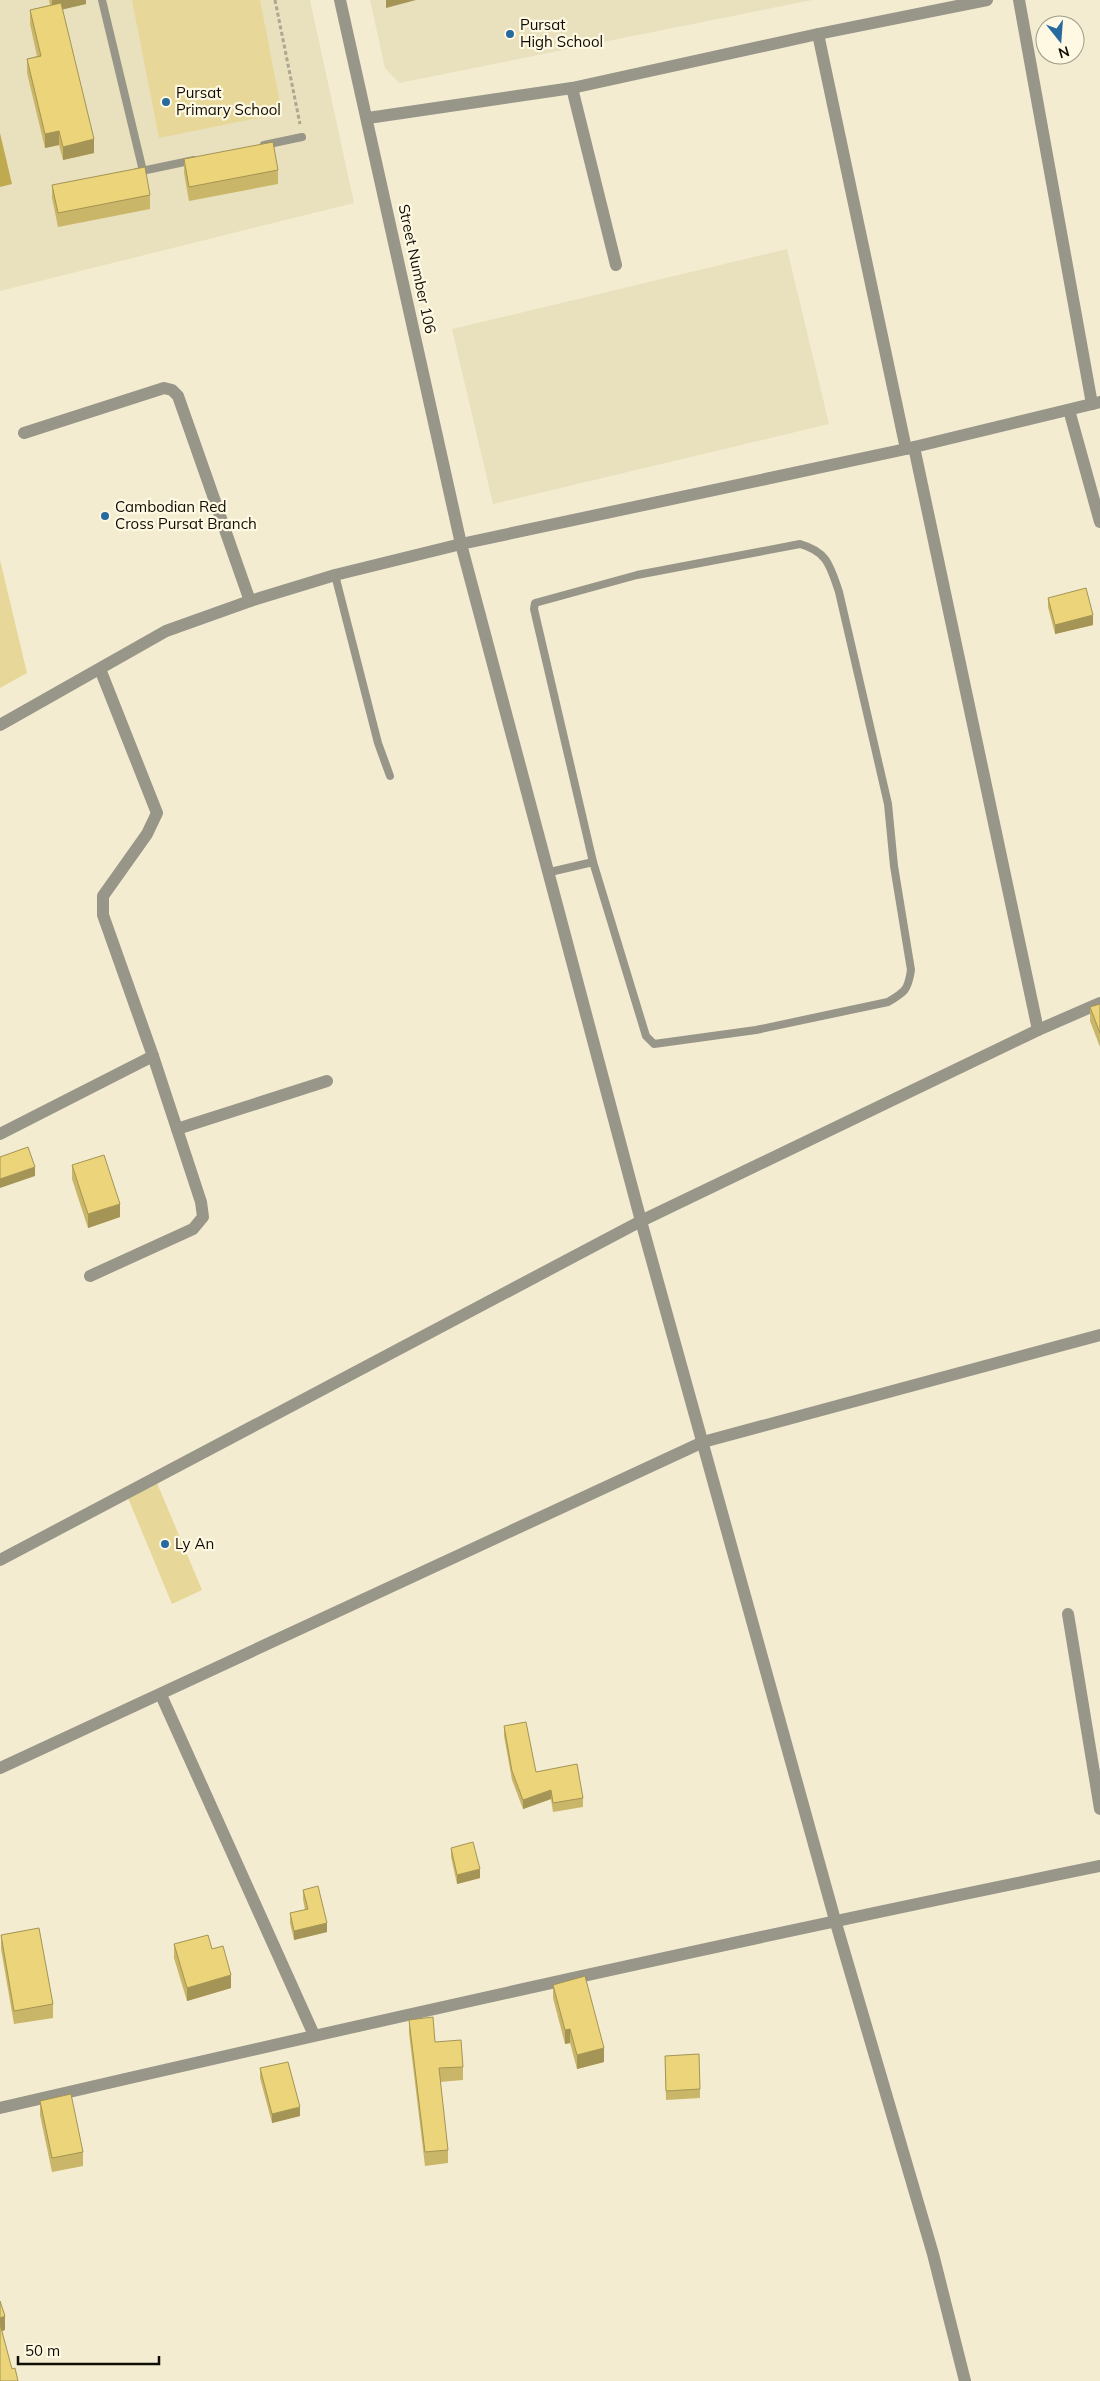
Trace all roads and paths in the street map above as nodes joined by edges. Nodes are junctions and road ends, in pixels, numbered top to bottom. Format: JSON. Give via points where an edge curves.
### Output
{"nodes":[{"id":1,"x":102,"y":0,"type":"edge"},
{"id":2,"x":275,"y":0,"type":"edge"},
{"id":3,"x":340,"y":0,"type":"edge"},
{"id":4,"x":987,"y":0,"type":"edge"},
{"id":5,"x":1019,"y":0,"type":"edge"},
{"id":6,"x":818,"y":34,"type":"junction"},
{"id":7,"x":572,"y":88,"type":"junction"},
{"id":8,"x":368,"y":118,"type":"junction"},
{"id":9,"x":302,"y":137,"type":"joint"},
{"id":10,"x":255,"y":147,"type":"edge"},
{"id":11,"x":199,"y":159,"type":"edge"},
{"id":12,"x":143,"y":171,"type":"junction"},
{"id":13,"x":125,"y":174,"type":"edge"},
{"id":14,"x":616,"y":265,"type":"dead end"},
{"id":15,"x":1096,"y":403,"type":"edge"},
{"id":16,"x":1069,"y":410,"type":"junction"},
{"id":17,"x":24,"y":433,"type":"dead end"},
{"id":18,"x":910,"y":448,"type":"junction"},
{"id":19,"x":1100,"y":522,"type":"edge"},
{"id":20,"x":462,"y":544,"type":"junction"},
{"id":21,"x":335,"y":575,"type":"junction"},
{"id":22,"x":250,"y":601,"type":"junction"},
{"id":23,"x":100,"y":668,"type":"junction"},
{"id":24,"x":0,"y":725,"type":"edge"},
{"id":25,"x":390,"y":776,"type":"dead end"},
{"id":26,"x":593,"y":862,"type":"junction"},
{"id":27,"x":550,"y":872,"type":"junction"},
{"id":28,"x":1100,"y":1003,"type":"edge"},
{"id":29,"x":1038,"y":1030,"type":"junction"},
{"id":30,"x":153,"y":1056,"type":"junction"},
{"id":31,"x":327,"y":1081,"type":"dead end"},
{"id":32,"x":177,"y":1129,"type":"junction"},
{"id":33,"x":0,"y":1134,"type":"edge"},
{"id":34,"x":641,"y":1221,"type":"junction"},
{"id":35,"x":90,"y":1276,"type":"dead end"},
{"id":36,"x":1100,"y":1335,"type":"edge"},
{"id":37,"x":704,"y":1442,"type":"junction"},
{"id":38,"x":0,"y":1560,"type":"edge"},
{"id":39,"x":1068,"y":1614,"type":"dead end"},
{"id":40,"x":161,"y":1695,"type":"junction"},
{"id":41,"x":0,"y":1768,"type":"edge"},
{"id":42,"x":1100,"y":1809,"type":"edge"},
{"id":43,"x":1100,"y":1866,"type":"edge"},
{"id":44,"x":834,"y":1920,"type":"junction"},
{"id":45,"x":314,"y":2035,"type":"junction"},
{"id":46,"x":0,"y":2108,"type":"edge"},
{"id":47,"x":965,"y":2381,"type":"edge"}],
"edges":[{"from":1,"to":12,"type":"lane"},
{"from":2,"to":9,"type":"path"},
{"from":3,"to":8,"type":"street","name":"Street Number 106"},
{"from":4,"to":6,"type":"street"},
{"from":5,"to":15,"type":"street"},
{"from":6,"to":7,"type":"street"},
{"from":6,"to":18,"type":"street"},
{"from":7,"to":8,"type":"street"},
{"from":7,"to":14,"type":"street"},
{"from":8,"to":20,"type":"street","name":"Street Number 106"},
{"from":9,"to":10,"type":"lane"},
{"from":11,"to":12,"type":"lane"},
{"from":12,"to":13,"type":"lane"},
{"from":15,"to":16,"type":"street"},
{"from":16,"to":18,"type":"street"},
{"from":16,"to":19,"type":"street"},
{"from":17,"to":22,"type":"street","via":[[164,388],[172,390],[178,396]]},
{"from":18,"to":20,"type":"street"},
{"from":18,"to":29,"type":"street"},
{"from":20,"to":21,"type":"street"},
{"from":20,"to":27,"type":"street","name":"Street Number 106"},
{"from":21,"to":22,"type":"street"},
{"from":21,"to":25,"type":"lane","via":[[378,743]]},
{"from":22,"to":23,"type":"street","via":[[166,632]]},
{"from":23,"to":24,"type":"street"},
{"from":23,"to":30,"type":"street","via":[[157,813],[147,834],[103,896],[103,915]]},
{"from":26,"to":26,"type":"lane","via":[[646,1036],[654,1044],[756,1030],[888,1002],[906,991],[911,970],[894,866],[888,804],[839,592],[830,564],[813,548],[800,544],[637,575],[535,603]]},
{"from":26,"to":27,"type":"lane"},
{"from":27,"to":34,"type":"street","name":"Street Number 106"},
{"from":28,"to":29,"type":"street"},
{"from":29,"to":34,"type":"street"},
{"from":30,"to":32,"type":"street"},
{"from":30,"to":33,"type":"street"},
{"from":31,"to":32,"type":"street"},
{"from":32,"to":35,"type":"street","via":[[203,1217],[193,1229]]},
{"from":34,"to":37,"type":"street","name":"Street Number 106"},
{"from":34,"to":38,"type":"street"},
{"from":36,"to":37,"type":"street"},
{"from":37,"to":40,"type":"street"},
{"from":37,"to":44,"type":"street","name":"Street Number 106"},
{"from":39,"to":42,"type":"street"},
{"from":40,"to":41,"type":"street"},
{"from":40,"to":45,"type":"street"},
{"from":43,"to":44,"type":"street"},
{"from":44,"to":45,"type":"street"},
{"from":44,"to":47,"type":"street","name":"Street Number 106","via":[[933,2254]]},
{"from":45,"to":46,"type":"street"}]}
